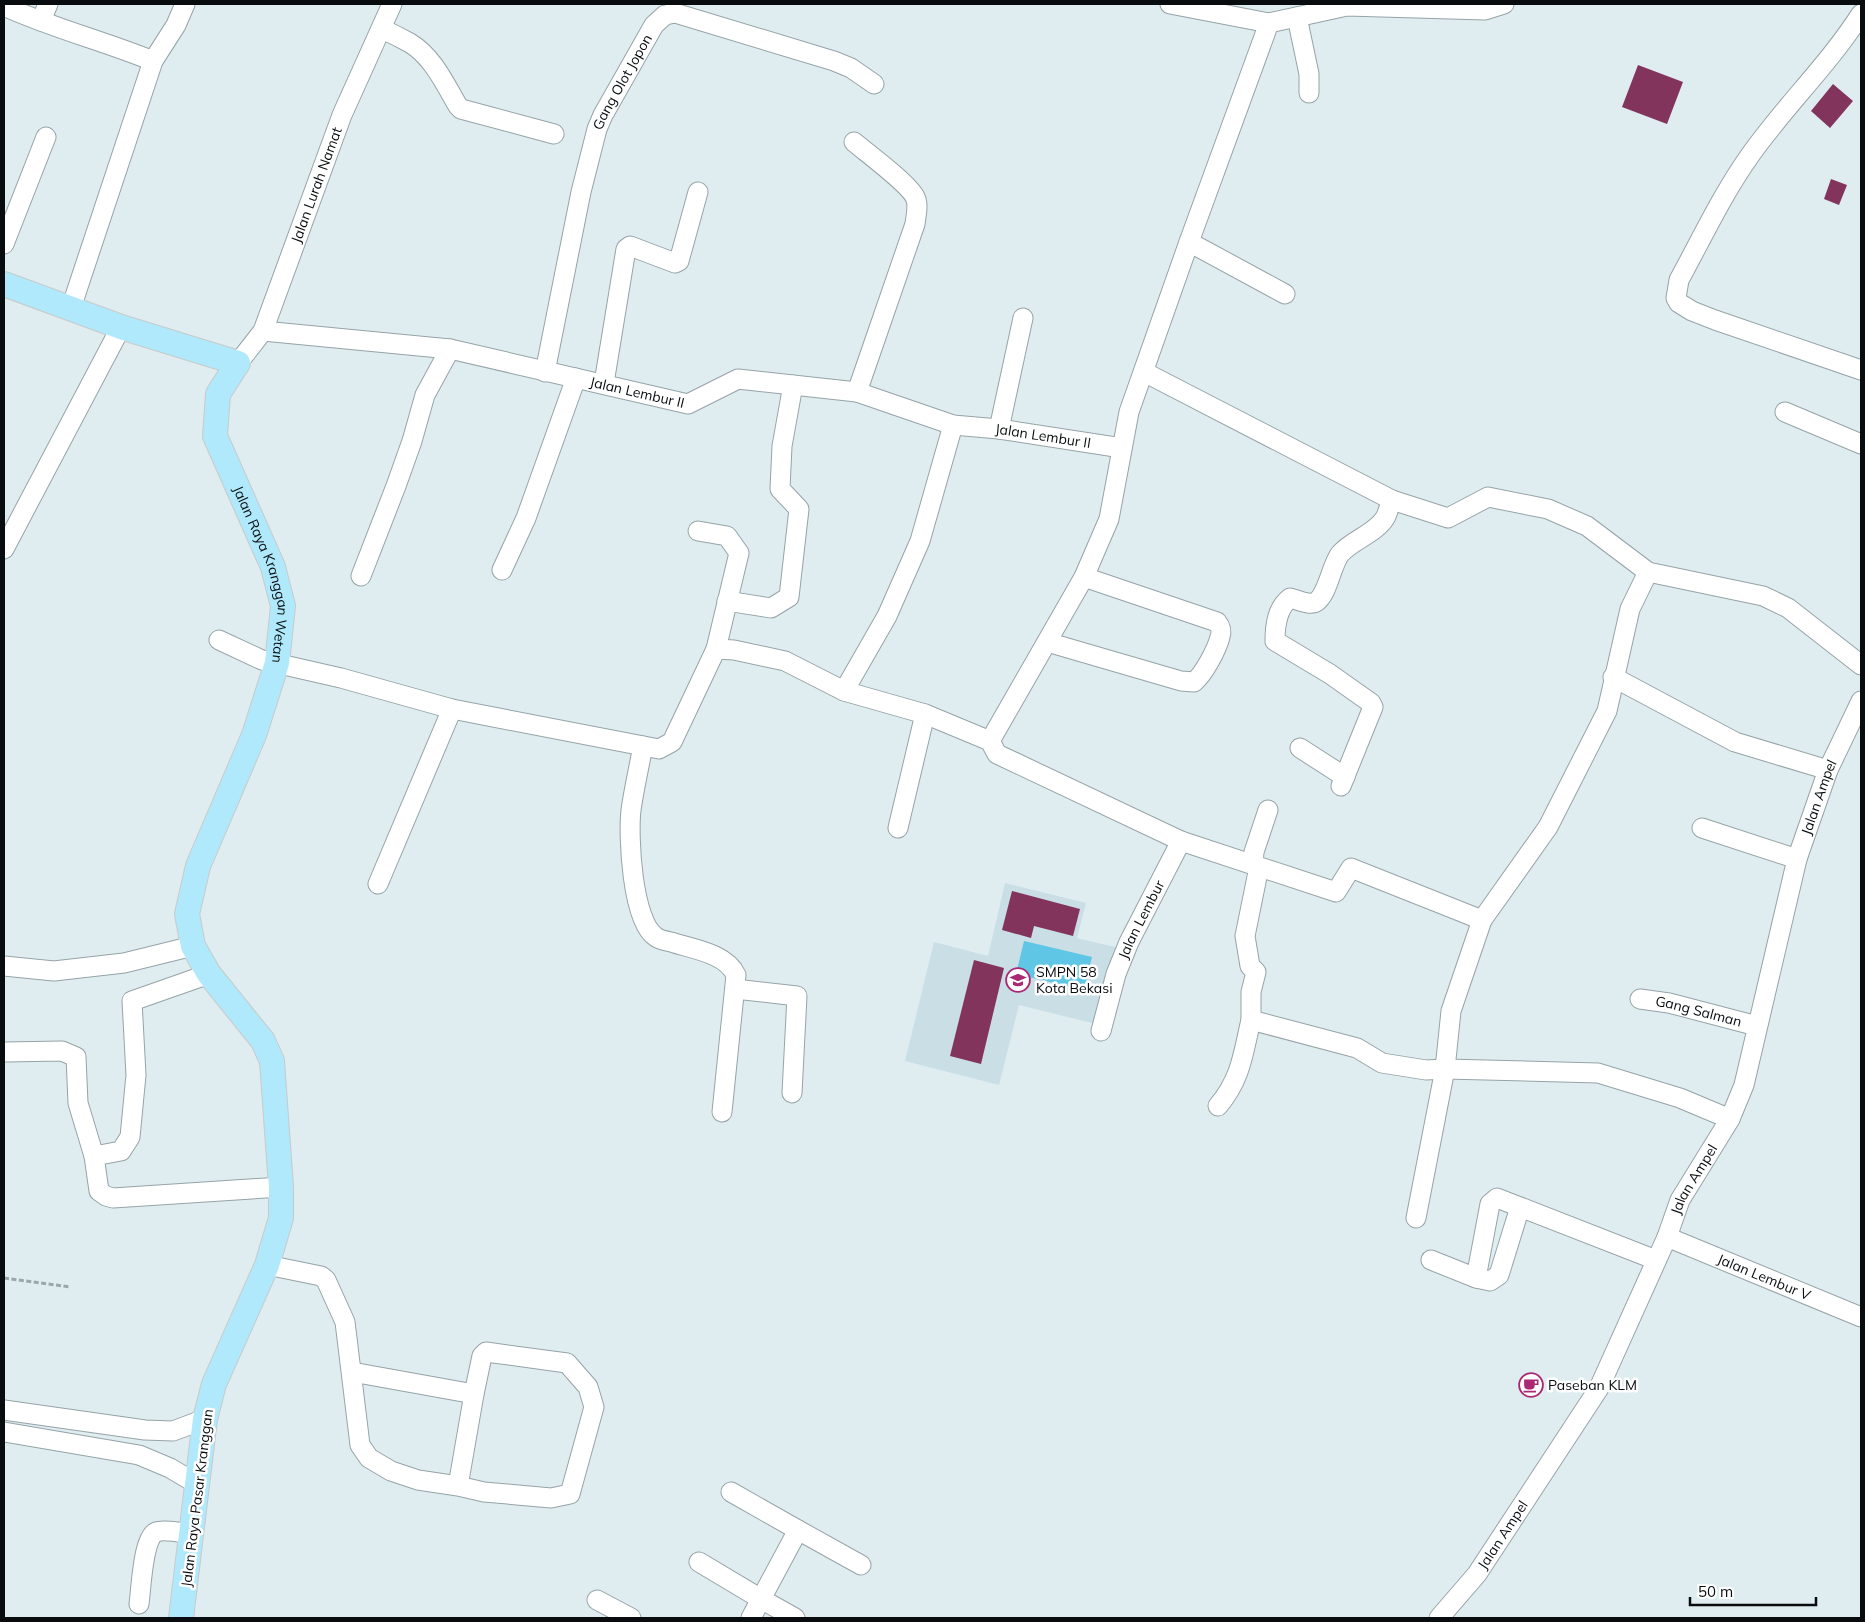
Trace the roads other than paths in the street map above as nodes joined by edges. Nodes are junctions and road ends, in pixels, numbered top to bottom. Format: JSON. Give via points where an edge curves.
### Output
{"nodes":[{"id":1,"x":185,"y":4,"type":"edge"},
{"id":2,"x":392,"y":4,"type":"edge"},
{"id":3,"x":1170,"y":4,"type":"edge"},
{"id":4,"x":1504,"y":4,"type":"edge"},
{"id":5,"x":4,"y":6,"type":"edge"},
{"id":6,"x":44,"y":12,"type":"edge"},
{"id":7,"x":1861,"y":14,"type":"edge"},
{"id":8,"x":1297,"y":17,"type":"junction"},
{"id":9,"x":1269,"y":23,"type":"junction"},
{"id":10,"x":382,"y":28,"type":"junction"},
{"id":11,"x":153,"y":61,"type":"junction"},
{"id":12,"x":874,"y":84,"type":"dead end"},
{"id":13,"x":1309,"y":93,"type":"dead end"},
{"id":14,"x":554,"y":134,"type":"dead end"},
{"id":15,"x":46,"y":137,"type":"dead end"},
{"id":16,"x":854,"y":142,"type":"dead end"},
{"id":17,"x":698,"y":192,"type":"dead end"},
{"id":18,"x":1188,"y":242,"type":"junction"},
{"id":19,"x":4,"y":244,"type":"edge"},
{"id":20,"x":4,"y":284,"type":"edge"},
{"id":21,"x":1285,"y":294,"type":"dead end"},
{"id":22,"x":71,"y":308,"type":"junction"},
{"id":23,"x":1023,"y":318,"type":"dead end"},
{"id":24,"x":122,"y":328,"type":"junction"},
{"id":25,"x":263,"y":331,"type":"junction"},
{"id":26,"x":450,"y":349,"type":"junction"},
{"id":27,"x":238,"y":363,"type":"junction"},
{"id":28,"x":1861,"y":370,"type":"edge"},
{"id":29,"x":545,"y":372,"type":"junction"},
{"id":30,"x":1144,"y":372,"type":"junction"},
{"id":31,"x":576,"y":378,"type":"junction"},
{"id":32,"x":604,"y":384,"type":"junction"},
{"id":33,"x":793,"y":385,"type":"junction"},
{"id":34,"x":857,"y":392,"type":"junction"},
{"id":35,"x":1785,"y":412,"type":"dead end"},
{"id":36,"x":953,"y":425,"type":"junction"},
{"id":37,"x":999,"y":428,"type":"junction"},
{"id":38,"x":1861,"y":444,"type":"edge"},
{"id":39,"x":1122,"y":448,"type":"junction"},
{"id":40,"x":1392,"y":500,"type":"junction"},
{"id":41,"x":698,"y":531,"type":"dead end"},
{"id":42,"x":4,"y":549,"type":"edge"},
{"id":43,"x":502,"y":570,"type":"dead end"},
{"id":44,"x":1648,"y":572,"type":"junction"},
{"id":45,"x":361,"y":576,"type":"dead end"},
{"id":46,"x":1084,"y":577,"type":"junction"},
{"id":47,"x":727,"y":601,"type":"junction"},
{"id":48,"x":219,"y":640,"type":"dead end"},
{"id":49,"x":1047,"y":642,"type":"junction"},
{"id":50,"x":716,"y":649,"type":"junction"},
{"id":51,"x":277,"y":663,"type":"junction"},
{"id":52,"x":1861,"y":665,"type":"edge"},
{"id":53,"x":1613,"y":678,"type":"junction"},
{"id":54,"x":844,"y":691,"type":"junction"},
{"id":55,"x":1861,"y":701,"type":"edge"},
{"id":56,"x":452,"y":709,"type":"junction"},
{"id":57,"x":925,"y":714,"type":"junction"},
{"id":58,"x":990,"y":741,"type":"junction"},
{"id":59,"x":644,"y":746,"type":"junction"},
{"id":60,"x":1300,"y":748,"type":"dead end"},
{"id":61,"x":1828,"y":770,"type":"junction"},
{"id":62,"x":1268,"y":810,"type":"dead end"},
{"id":63,"x":898,"y":828,"type":"dead end"},
{"id":64,"x":1702,"y":828,"type":"dead end"},
{"id":65,"x":1181,"y":841,"type":"junction"},
{"id":66,"x":1797,"y":859,"type":"junction"},
{"id":67,"x":1256,"y":866,"type":"junction"},
{"id":68,"x":378,"y":884,"type":"dead end"},
{"id":69,"x":1482,"y":920,"type":"junction"},
{"id":70,"x":193,"y":946,"type":"junction"},
{"id":71,"x":4,"y":966,"type":"edge"},
{"id":72,"x":209,"y":974,"type":"junction"},
{"id":73,"x":735,"y":989,"type":"junction"},
{"id":74,"x":1640,"y":1000,"type":"dead end"},
{"id":75,"x":1251,"y":1020,"type":"junction"},
{"id":76,"x":1757,"y":1026,"type":"junction"},
{"id":77,"x":1101,"y":1031,"type":"dead end"},
{"id":78,"x":4,"y":1052,"type":"edge"},
{"id":79,"x":272,"y":1062,"type":"joint"},
{"id":80,"x":1445,"y":1069,"type":"junction"},
{"id":81,"x":792,"y":1093,"type":"dead end"},
{"id":82,"x":1218,"y":1106,"type":"dead end"},
{"id":83,"x":722,"y":1112,"type":"dead end"},
{"id":84,"x":1730,"y":1119,"type":"junction"},
{"id":85,"x":94,"y":1156,"type":"junction"},
{"id":86,"x":281,"y":1187,"type":"junction"},
{"id":87,"x":1520,"y":1207,"type":"junction"},
{"id":88,"x":1416,"y":1218,"type":"dead end"},
{"id":89,"x":1667,"y":1237,"type":"junction"},
{"id":90,"x":1431,"y":1260,"type":"dead end"},
{"id":91,"x":1656,"y":1260,"type":"junction"},
{"id":92,"x":267,"y":1266,"type":"junction"},
{"id":93,"x":1476,"y":1278,"type":"junction"},
{"id":94,"x":1861,"y":1318,"type":"edge"},
{"id":95,"x":352,"y":1372,"type":"junction"},
{"id":96,"x":474,"y":1394,"type":"junction"},
{"id":97,"x":4,"y":1410,"type":"edge"},
{"id":98,"x":205,"y":1420,"type":"junction"},
{"id":99,"x":4,"y":1432,"type":"edge"},
{"id":100,"x":197,"y":1484,"type":"junction"},
{"id":101,"x":458,"y":1486,"type":"junction"},
{"id":102,"x":731,"y":1492,"type":"dead end"},
{"id":103,"x":798,"y":1530,"type":"junction"},
{"id":104,"x":192,"y":1534,"type":"junction"},
{"id":105,"x":699,"y":1562,"type":"dead end"},
{"id":106,"x":862,"y":1565,"type":"dead end"},
{"id":107,"x":761,"y":1599,"type":"junction"},
{"id":108,"x":597,"y":1600,"type":"dead end"},
{"id":109,"x":139,"y":1604,"type":"dead end"},
{"id":110,"x":181,"y":1618,"type":"edge"},
{"id":111,"x":631,"y":1618,"type":"edge"},
{"id":112,"x":751,"y":1618,"type":"edge"},
{"id":113,"x":796,"y":1618,"type":"edge"},
{"id":114,"x":1439,"y":1618,"type":"edge"}],
"edges":[{"from":1,"to":11,"type":"street"},
{"from":2,"to":10,"type":"street","name":"Jalan Lurah Namat"},
{"from":3,"to":9,"type":"street"},
{"from":4,"to":8,"type":"street","via":[[1486,10],[1347,6]]},
{"from":5,"to":6,"type":"street"},
{"from":6,"to":11,"type":"street"},
{"from":7,"to":28,"type":"street","via":[[1736,177],[1679,280],[1676,298],[1679,304],[1715,320]]},
{"from":8,"to":9,"type":"street"},
{"from":8,"to":13,"type":"street","via":[[1309,74]]},
{"from":9,"to":18,"type":"street"},
{"from":10,"to":14,"type":"street","via":[[411,44],[432,63],[461,109]]},
{"from":10,"to":25,"type":"street","name":"Jalan Lurah Namat","via":[[342,115]]},
{"from":11,"to":22,"type":"street"},
{"from":12,"to":29,"type":"street","name":"Gang Olot Jopon","via":[[834,61],[675,13],[665,15],[654,25],[598,129],[581,192]]},
{"from":15,"to":19,"type":"street"},
{"from":16,"to":34,"type":"street","via":[[904,184],[915,197],[917,209],[915,224]]},
{"from":17,"to":32,"type":"street","via":[[679,261],[675,263],[630,246],[626,249]]},
{"from":18,"to":21,"type":"street"},
{"from":18,"to":30,"type":"street"},
{"from":20,"to":22,"type":"main road"},
{"from":22,"to":24,"type":"main road"},
{"from":23,"to":37,"type":"street"},
{"from":24,"to":27,"type":"main road"},
{"from":24,"to":42,"type":"street"},
{"from":25,"to":26,"type":"street","name":"Jalan Lembur II"},
{"from":25,"to":27,"type":"street","name":"Jalan Lurah Namat"},
{"from":26,"to":29,"type":"street","name":"Jalan Lembur II"},
{"from":26,"to":45,"type":"street","via":[[425,395],[406,459]]},
{"from":27,"to":51,"type":"main road","name":"Jalan Raya Kranggan Wetan","via":[[218,394],[215,436],[277,583],[283,606]]},
{"from":29,"to":31,"type":"street","name":"Jalan Lembur II"},
{"from":30,"to":39,"type":"street","via":[[1129,412]]},
{"from":30,"to":40,"type":"street"},
{"from":31,"to":32,"type":"street","name":"Jalan Lembur II"},
{"from":31,"to":43,"type":"street","via":[[526,518]]},
{"from":32,"to":33,"type":"street","name":"Jalan Lembur II","via":[[688,404],[738,379]]},
{"from":33,"to":34,"type":"street","name":"Jalan Lembur II"},
{"from":33,"to":47,"type":"street","via":[[782,446],[780,489],[799,509],[789,597],[771,608]]},
{"from":34,"to":36,"type":"street","name":"Jalan Lembur II"},
{"from":35,"to":38,"type":"street"},
{"from":36,"to":37,"type":"street","name":"Jalan Lembur II"},
{"from":36,"to":54,"type":"street","via":[[920,541],[887,616]]},
{"from":37,"to":39,"type":"street","name":"Jalan Lembur II"},
{"from":39,"to":46,"type":"street","via":[[1109,519]]},
{"from":40,"to":44,"type":"street","via":[[1448,518],[1488,497],[1548,509],[1587,526]]},
{"from":40,"to":60,"type":"street","via":[[1378,526],[1339,556],[1316,602],[1290,598],[1281,605],[1275,641],[1330,674],[1373,707],[1343,781]]},
{"from":41,"to":47,"type":"street","via":[[727,536],[739,553]]},
{"from":44,"to":52,"type":"street","via":[[1763,596],[1788,608]]},
{"from":44,"to":53,"type":"street","via":[[1630,609]]},
{"from":46,"to":49,"type":"street"},
{"from":46,"to":49,"type":"street","via":[[1217,622],[1221,636],[1208,663],[1194,682],[1181,681]]},
{"from":47,"to":50,"type":"street"},
{"from":48,"to":51,"type":"street","via":[[262,660]]},
{"from":49,"to":58,"type":"street"},
{"from":50,"to":54,"type":"street","via":[[785,661]]},
{"from":50,"to":59,"type":"street","via":[[672,742],[659,749]]},
{"from":51,"to":56,"type":"street"},
{"from":51,"to":70,"type":"main road","name":"Jalan Raya Kranggan Wetan","via":[[254,735],[198,866],[187,914]]},
{"from":53,"to":61,"type":"street","via":[[1735,742]]},
{"from":53,"to":69,"type":"street","via":[[1607,711],[1548,827]]},
{"from":54,"to":57,"type":"street"},
{"from":55,"to":61,"type":"street","name":"Jalan Ampel"},
{"from":56,"to":59,"type":"street"},
{"from":56,"to":68,"type":"street"},
{"from":57,"to":58,"type":"street"},
{"from":57,"to":63,"type":"street"},
{"from":58,"to":65,"type":"street","via":[[997,754]]},
{"from":59,"to":73,"type":"street","via":[[631,810],[630,834],[639,912],[656,937],[721,959],[732,967],[736,975]]},
{"from":61,"to":66,"type":"street","name":"Jalan Ampel"},
{"from":62,"to":67,"type":"street","via":[[1254,852]]},
{"from":64,"to":66,"type":"street"},
{"from":65,"to":67,"type":"street"},
{"from":65,"to":77,"type":"street","name":"Jalan Lembur","via":[[1119,966]]},
{"from":66,"to":76,"type":"street","name":"Jalan Ampel"},
{"from":67,"to":69,"type":"street","via":[[1336,892],[1351,868]]},
{"from":67,"to":75,"type":"street","via":[[1245,936],[1250,966],[1256,972],[1251,992]]},
{"from":69,"to":80,"type":"street","via":[[1451,1011]]},
{"from":70,"to":71,"type":"street","via":[[124,963],[54,971]]},
{"from":70,"to":72,"type":"main road","name":"Jalan Raya Kranggan Wetan"},
{"from":72,"to":79,"type":"main road","name":"Jalan Raya Kranggan Wetan","via":[[263,1041]]},
{"from":72,"to":85,"type":"street","via":[[132,1001],[136,1075],[130,1137],[121,1151]]},
{"from":73,"to":81,"type":"street","via":[[796,996]]},
{"from":73,"to":83,"type":"street"},
{"from":74,"to":76,"type":"street","name":"Gang Salman","via":[[1669,1003]]},
{"from":75,"to":80,"type":"street","via":[[1357,1048],[1382,1063],[1426,1070]]},
{"from":75,"to":82,"type":"street","via":[[1238,1074],[1230,1092]]},
{"from":76,"to":84,"type":"street","name":"Jalan Ampel","via":[[1744,1085]]},
{"from":78,"to":85,"type":"street","via":[[62,1051],[76,1057],[78,1103]]},
{"from":79,"to":86,"type":"main road","name":"Jalan Raya Pasar Kranggan"},
{"from":80,"to":84,"type":"street","via":[[1598,1073],[1680,1098]]},
{"from":80,"to":88,"type":"street"},
{"from":84,"to":89,"type":"street","name":"Jalan Ampel","via":[[1680,1200]]},
{"from":85,"to":86,"type":"street","via":[[99,1191],[113,1198]]},
{"from":86,"to":92,"type":"main road","name":"Jalan Raya Pasar Kranggan","via":[[281,1218]]},
{"from":87,"to":91,"type":"street"},
{"from":87,"to":93,"type":"street","via":[[1499,1275],[1490,1281]]},
{"from":87,"to":93,"type":"street","via":[[1497,1198],[1490,1204]]},
{"from":89,"to":91,"type":"street","name":"Jalan Ampel"},
{"from":89,"to":94,"type":"street","name":"Jalan Lembur V"},
{"from":90,"to":93,"type":"street"},
{"from":91,"to":114,"type":"street","name":"Jalan Ampel","via":[[1598,1388],[1477,1574]]},
{"from":92,"to":95,"type":"street","via":[[321,1276],[326,1280],[345,1322]]},
{"from":92,"to":98,"type":"main road","name":"Jalan Raya Pasar Kranggan","via":[[214,1384]]},
{"from":95,"to":96,"type":"street"},
{"from":95,"to":101,"type":"street","via":[[357,1431],[368,1458],[418,1480]]},
{"from":96,"to":101,"type":"street"},
{"from":96,"to":101,"type":"street","via":[[482,1356],[486,1352],[567,1363],[588,1387],[594,1407],[570,1494],[551,1498],[484,1492]]},
{"from":97,"to":98,"type":"street","via":[[145,1430],[173,1431]]},
{"from":98,"to":100,"type":"main road","name":"Jalan Raya Pasar Kranggan"},
{"from":99,"to":100,"type":"street","via":[[139,1456],[170,1468]]},
{"from":100,"to":104,"type":"main road","name":"Jalan Raya Pasar Kranggan"},
{"from":102,"to":103,"type":"street"},
{"from":103,"to":106,"type":"street"},
{"from":103,"to":107,"type":"street"},
{"from":104,"to":109,"type":"street","via":[[162,1531],[152,1535],[147,1546]]},
{"from":104,"to":110,"type":"main road","name":"Jalan Raya Pasar Kranggan"},
{"from":105,"to":107,"type":"street"},
{"from":107,"to":112,"type":"street"},
{"from":107,"to":113,"type":"street"},
{"from":108,"to":111,"type":"street"}]}
